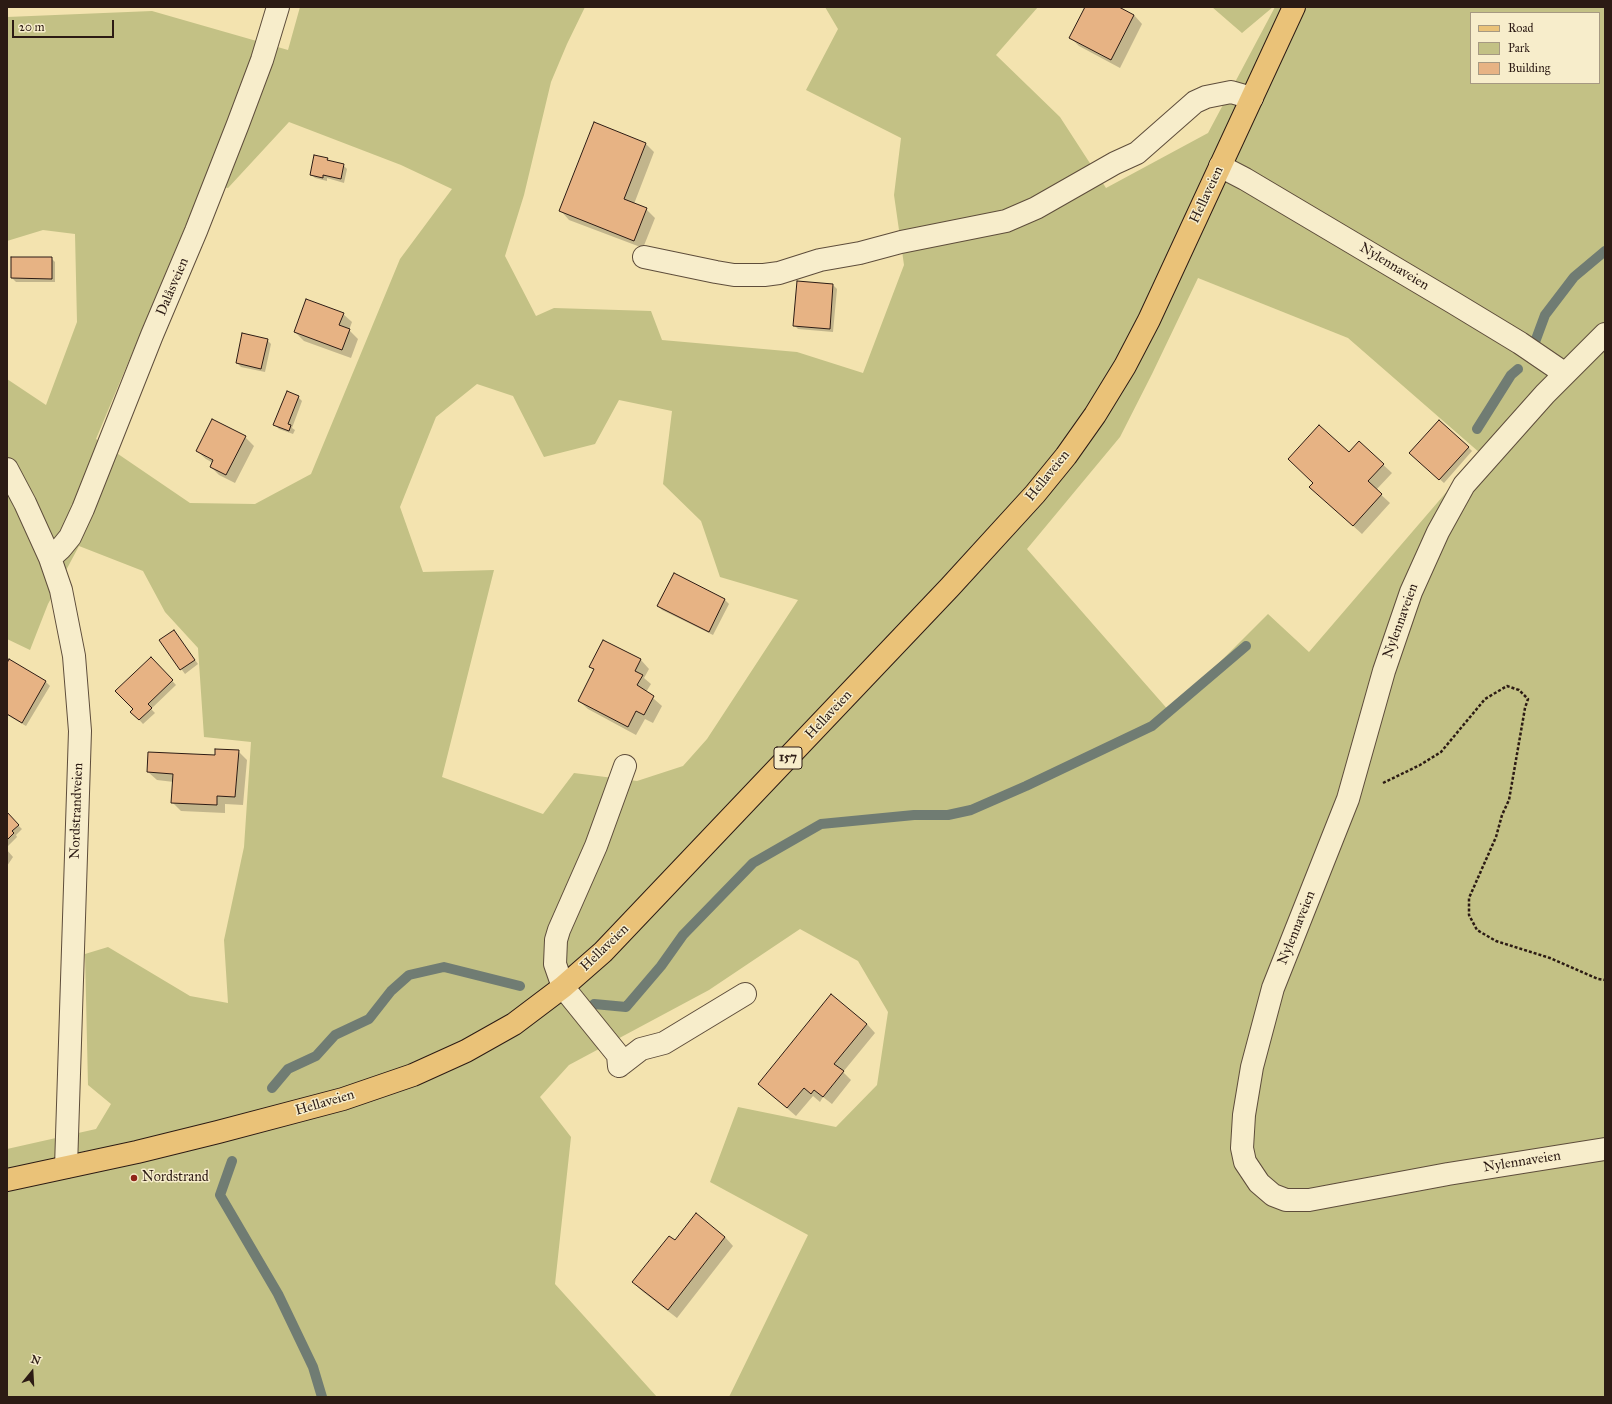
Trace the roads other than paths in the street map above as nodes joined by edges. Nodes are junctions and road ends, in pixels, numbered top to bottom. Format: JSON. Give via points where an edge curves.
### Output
{"nodes":[{"id":1,"x":278,"y":7,"type":"edge"},
{"id":2,"x":1294,"y":7,"type":"edge"},
{"id":3,"x":1252,"y":98,"type":"junction"},
{"id":4,"x":1220,"y":166,"type":"junction"},
{"id":5,"x":644,"y":257,"type":"dead end"},
{"id":6,"x":1605,"y":334,"type":"edge"},
{"id":7,"x":1564,"y":373,"type":"junction"},
{"id":8,"x":7,"y":469,"type":"edge"},
{"id":9,"x":50,"y":558,"type":"junction"},
{"id":10,"x":625,"y":766,"type":"dead end"},
{"id":11,"x":563,"y":988,"type":"junction"},
{"id":12,"x":745,"y":994,"type":"dead end"},
{"id":13,"x":1605,"y":1149,"type":"edge"},
{"id":14,"x":66,"y":1167,"type":"junction"},
{"id":15,"x":7,"y":1180,"type":"edge"}],
"edges":[{"from":1,"to":9,"type":"street","name":"Dalåsveien","via":[[262,60],[235,132],[83,509],[70,537]]},
{"from":2,"to":3,"type":"main road","name":"Hellaveien","number":"157"},
{"from":3,"to":4,"type":"main road","name":"Hellaveien","number":"157"},
{"from":3,"to":5,"type":"street","via":[[1231,92],[1195,102],[1137,153],[1036,208],[1006,221],[820,260],[764,275],[734,275]]},
{"from":4,"to":7,"type":"street","name":"Nylennaveien","via":[[1454,303]]},
{"from":4,"to":11,"type":"main road","name":"Hellaveien","number":"157","via":[[1125,366],[1095,415],[1061,462],[950,587],[720,831],[603,952]]},
{"from":6,"to":7,"type":"street","name":"Nylennaveien"},
{"from":7,"to":13,"type":"street","name":"Nylennaveien","via":[[1464,485],[1438,532],[1411,592],[1384,671],[1348,799],[1273,988],[1258,1041],[1244,1115],[1242,1148],[1245,1162],[1258,1183],[1273,1195],[1286,1200],[1309,1200],[1448,1174]]},
{"from":8,"to":9,"type":"street","name":"Nordstrandveien"},
{"from":9,"to":14,"type":"street","name":"Nordstrandveien","via":[[61,590],[74,656],[80,731]]},
{"from":10,"to":11,"type":"street","via":[[596,846],[556,940],[555,964]]},
{"from":11,"to":12,"type":"street","via":[[618,1055],[620,1066],[641,1049],[664,1043]]},
{"from":11,"to":14,"type":"main road","name":"Hellaveien","number":"157","via":[[514,1024],[466,1051],[413,1075],[335,1101],[210,1134]]},
{"from":14,"to":15,"type":"main road","name":"Hellaveien","number":"157"}]}
